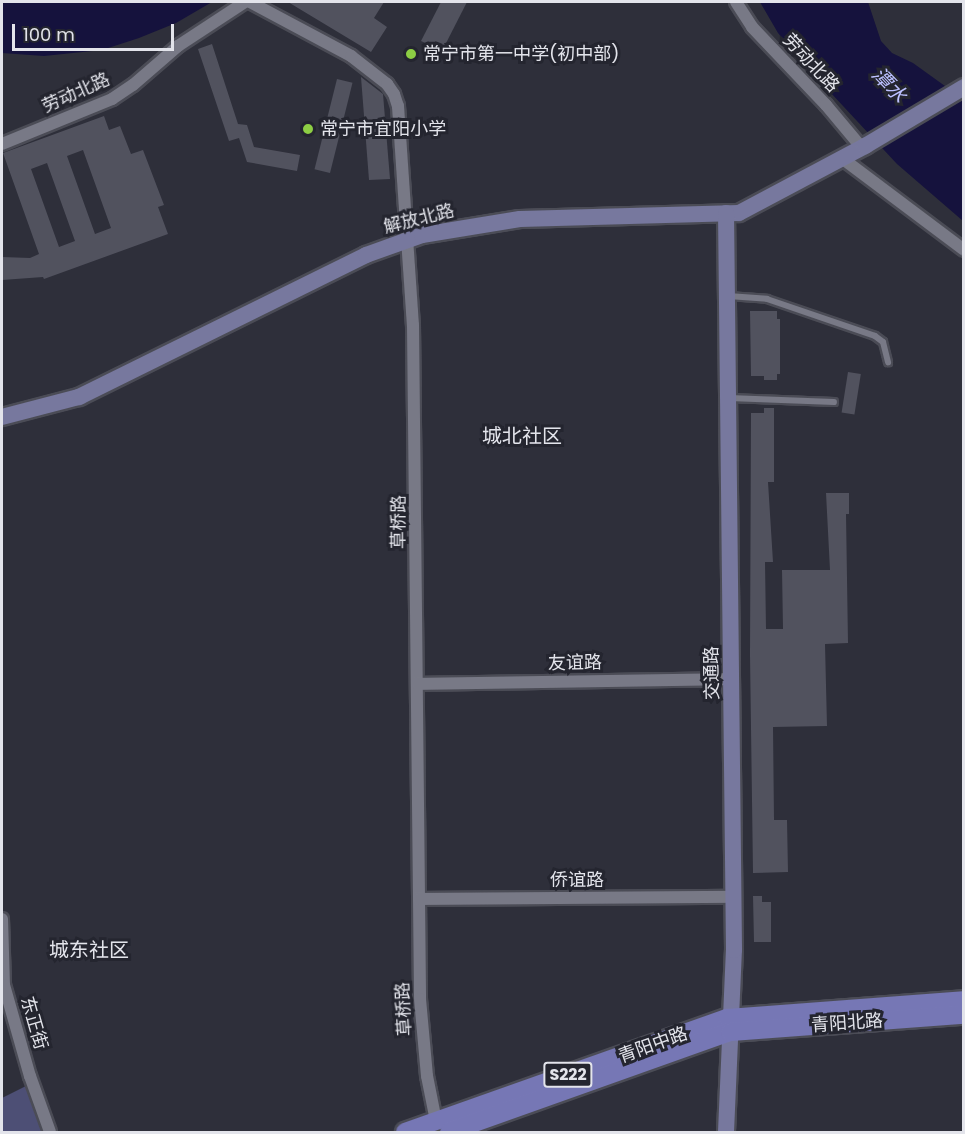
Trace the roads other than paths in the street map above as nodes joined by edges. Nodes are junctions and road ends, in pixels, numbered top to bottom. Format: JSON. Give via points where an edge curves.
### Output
{"nodes":[{"id":1,"x":245,"y":2,"type":"edge"},
{"id":2,"x":250,"y":2,"type":"edge"},
{"id":3,"x":736,"y":2,"type":"edge"},
{"id":4,"x":963,"y":87,"type":"edge"},
{"id":5,"x":2,"y":144,"type":"edge"},
{"id":6,"x":864,"y":147,"type":"junction"},
{"id":7,"x":843,"y":159,"type":"junction"},
{"id":8,"x":726,"y":213,"type":"junction"},
{"id":9,"x":407,"y":240,"type":"junction"},
{"id":10,"x":963,"y":250,"type":"edge"},
{"id":11,"x":727,"y":296,"type":"junction"},
{"id":12,"x":888,"y":362,"type":"dead end"},
{"id":13,"x":728,"y":398,"type":"junction"},
{"id":14,"x":834,"y":402,"type":"dead end"},
{"id":15,"x":2,"y":417,"type":"edge"},
{"id":16,"x":732,"y":679,"type":"junction"},
{"id":17,"x":418,"y":684,"type":"junction"},
{"id":18,"x":734,"y":897,"type":"junction"},
{"id":19,"x":419,"y":899,"type":"junction"},
{"id":20,"x":2,"y":919,"type":"edge"},
{"id":21,"x":963,"y":1000,"type":"edge"},
{"id":22,"x":963,"y":1015,"type":"edge"},
{"id":23,"x":730,"y":1027,"type":"junction"},
{"id":24,"x":443,"y":1127,"type":"edge"},
{"id":25,"x":50,"y":1132,"type":"edge"},
{"id":26,"x":405,"y":1132,"type":"edge"},
{"id":27,"x":726,"y":1132,"type":"edge"}],
"edges":[{"from":1,"to":5,"type":"street","name":"劳动北路","via":[[178,46],[133,86],[112,99]]},
{"from":2,"to":9,"type":"street","name":"草桥路","via":[[351,56],[394,94]]},
{"from":3,"to":6,"type":"street","name":"劳动北路","via":[[752,27]]},
{"from":4,"to":6,"type":"street","name":"解放北路"},
{"from":6,"to":7,"type":"street","name":"解放北路"},
{"from":7,"to":8,"type":"street","name":"解放北路","via":[[765,201],[739,213]]},
{"from":7,"to":10,"type":"street"},
{"from":8,"to":9,"type":"street","name":"解放北路","via":[[520,219],[455,228]]},
{"from":8,"to":11,"type":"street","name":"交通路"},
{"from":9,"to":15,"type":"street","name":"解放北路","via":[[366,255],[79,397]]},
{"from":9,"to":17,"type":"street","name":"草桥路","via":[[414,348]]},
{"from":11,"to":12,"type":"lane","via":[[767,299],[875,336],[883,342]]},
{"from":11,"to":13,"type":"street","name":"交通路"},
{"from":13,"to":14,"type":"lane"},
{"from":13,"to":16,"type":"street","name":"交通路"},
{"from":16,"to":17,"type":"street","name":"友谊路"},
{"from":16,"to":18,"type":"street","name":"交通路"},
{"from":17,"to":19,"type":"street","name":"草桥路"},
{"from":18,"to":19,"type":"street","name":"侨谊路"},
{"from":18,"to":23,"type":"street","name":"交通路"},
{"from":19,"to":24,"type":"street","name":"草桥路","via":[[420,999],[427,1076]]},
{"from":20,"to":25,"type":"street","name":"东正街","via":[[4,985]]},
{"from":21,"to":23,"type":"main road","name":"青阳北路","number":"S222"},
{"from":22,"to":23,"type":"main road","name":"青阳北路","number":"S222"},
{"from":23,"to":24,"type":"main road","name":"青阳中路","number":"S222"},
{"from":23,"to":27,"type":"street","name":"交通路"},
{"from":24,"to":26,"type":"main road","name":"青阳中路","number":"S222"}]}
